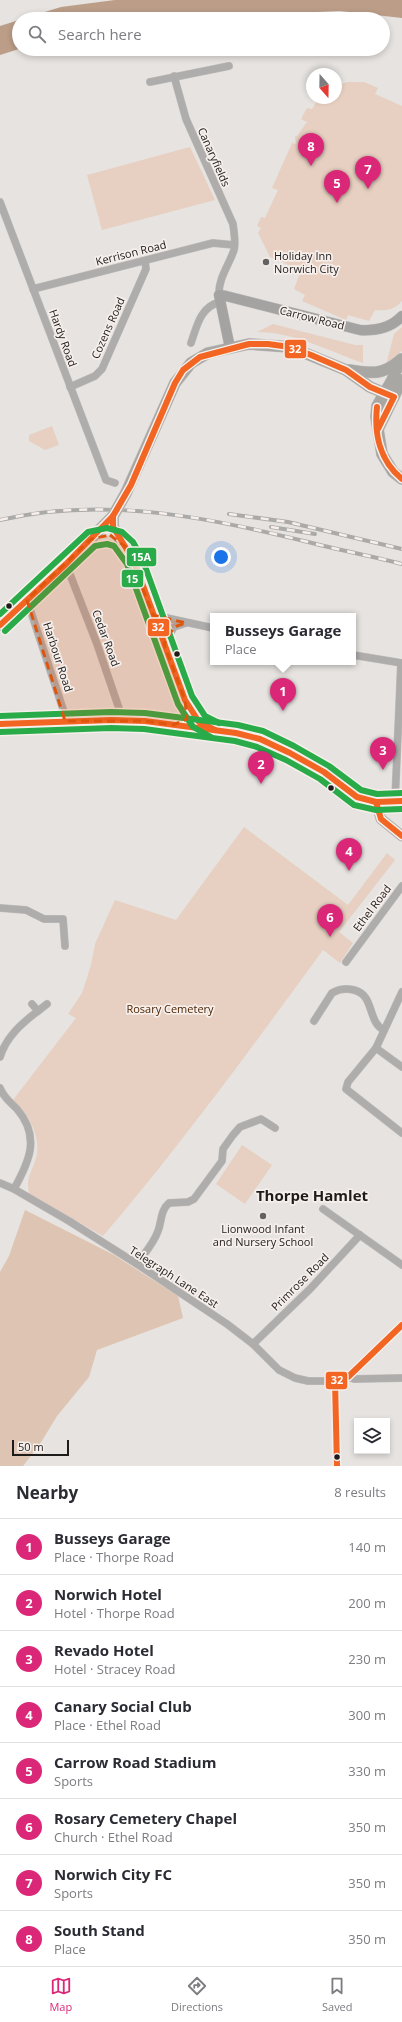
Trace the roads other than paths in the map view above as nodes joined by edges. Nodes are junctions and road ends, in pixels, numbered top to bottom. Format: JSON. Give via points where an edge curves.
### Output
{"nodes":[{"id":1,"x":229,"y":66,"type":"dead end"},
{"id":2,"x":174,"y":76,"type":"junction"},
{"id":3,"x":150,"y":82,"type":"dead end"},
{"id":4,"x":0,"y":202,"type":"edge"},
{"id":5,"x":234,"y":245,"type":"junction"},
{"id":6,"x":145,"y":261,"type":"junction"},
{"id":7,"x":33,"y":289,"type":"junction"},
{"id":8,"x":219,"y":299,"type":"junction"},
{"id":9,"x":402,"y":316,"type":"edge"},
{"id":10,"x":191,"y":343,"type":"dead end"},
{"id":11,"x":230,"y":348,"type":"junction"},
{"id":12,"x":401,"y":359,"type":"edge"},
{"id":13,"x":346,"y":370,"type":"junction"},
{"id":14,"x":402,"y":380,"type":"edge"},
{"id":15,"x":70,"y":387,"type":"junction"},
{"id":16,"x":389,"y":395,"type":"junction"},
{"id":17,"x":402,"y":479,"type":"edge"},
{"id":18,"x":115,"y":483,"type":"dead end"},
{"id":19,"x":110,"y":523,"type":"junction"},
{"id":20,"x":92,"y":539,"type":"junction"},
{"id":21,"x":122,"y":541,"type":"junction"},
{"id":22,"x":66,"y":564,"type":"junction"},
{"id":23,"x":27,"y":600,"type":"junction"},
{"id":24,"x":153,"y":615,"type":"junction"},
{"id":25,"x":1,"y":622,"type":"edge"},
{"id":26,"x":186,"y":623,"type":"junction"},
{"id":27,"x":210,"y":627,"type":"edge"},
{"id":28,"x":164,"y":644,"type":"junction"},
{"id":29,"x":356,"y":656,"type":"edge"},
{"id":30,"x":401,"y":663,"type":"edge"},
{"id":31,"x":185,"y":700,"type":"junction"},
{"id":32,"x":123,"y":720,"type":"junction"},
{"id":33,"x":65,"y":721,"type":"junction"},
{"id":34,"x":0,"y":724,"type":"edge"},
{"id":35,"x":173,"y":726,"type":"junction"},
{"id":36,"x":215,"y":730,"type":"junction"},
{"id":37,"x":399,"y":801,"type":"edge"},
{"id":38,"x":376,"y":802,"type":"junction"},
{"id":39,"x":402,"y":836,"type":"edge"},
{"id":40,"x":402,"y":886,"type":"edge"},
{"id":41,"x":0,"y":908,"type":"edge"},
{"id":42,"x":65,"y":946,"type":"dead end"},
{"id":43,"x":346,"y":962,"type":"dead end"},
{"id":44,"x":402,"y":992,"type":"edge"},
{"id":45,"x":32,"y":1004,"type":"dead end"},
{"id":46,"x":47,"y":1004,"type":"dead end"},
{"id":47,"x":38,"y":1011,"type":"junction"},
{"id":48,"x":314,"y":1021,"type":"dead end"},
{"id":49,"x":384,"y":1030,"type":"junction"},
{"id":50,"x":376,"y":1048,"type":"junction"},
{"id":51,"x":0,"y":1056,"type":"edge"},
{"id":52,"x":402,"y":1067,"type":"edge"},
{"id":53,"x":0,"y":1088,"type":"edge"},
{"id":54,"x":275,"y":1128,"type":"dead end"},
{"id":55,"x":402,"y":1133,"type":"edge"},
{"id":56,"x":0,"y":1183,"type":"edge"},
{"id":57,"x":14,"y":1189,"type":"junction"},
{"id":58,"x":323,"y":1209,"type":"dead end"},
{"id":59,"x":360,"y":1235,"type":"junction"},
{"id":60,"x":137,"y":1264,"type":"junction"},
{"id":61,"x":402,"y":1265,"type":"edge"},
{"id":62,"x":402,"y":1325,"type":"edge"},
{"id":63,"x":253,"y":1344,"type":"junction"},
{"id":64,"x":348,"y":1377,"type":"junction"},
{"id":65,"x":402,"y":1378,"type":"edge"},
{"id":66,"x":335,"y":1381,"type":"junction"},
{"id":67,"x":337,"y":1466,"type":"edge"}],
"edges":[{"from":1,"to":2,"type":"street"},
{"from":2,"to":3,"type":"street"},
{"from":2,"to":5,"type":"street","name":"Canaryfields","via":[[186,119],[233,224]]},
{"from":4,"to":7,"type":"street","name":"Hardy Road"},
{"from":5,"to":6,"type":"street","name":"Kerrison Road","via":[[213,243]]},
{"from":5,"to":8,"type":"street","via":[[221,280]]},
{"from":6,"to":7,"type":"street","name":"Kerrison Road"},
{"from":6,"to":15,"type":"street","name":"Cozens Road","via":[[146,269],[102,369],[95,376]]},
{"from":7,"to":15,"type":"street","name":"Hardy Road"},
{"from":8,"to":9,"type":"street","name":"Carrow Road","via":[[226,296],[360,330],[373,331],[382,328]]},
{"from":8,"to":10,"type":"street","via":[[204,310]]},
{"from":8,"to":11,"type":"street"},
{"from":11,"to":13,"type":"main road","via":[[249,344],[290,347]]},
{"from":11,"to":19,"type":"main road","bridge":true,"via":[[200,357],[183,370]]},
{"from":12,"to":13,"type":"main road","via":[[390,368],[375,374]]},
{"from":12,"to":16,"type":"main road"},
{"from":13,"to":16,"type":"main road","via":[[370,387]]},
{"from":14,"to":16,"type":"main road"},
{"from":15,"to":18,"type":"street","name":"Hardy Road","via":[[105,484]]},
{"from":16,"to":17,"type":"main road","via":[[377,406],[379,444],[387,464]]},
{"from":19,"to":20,"type":"main road"},
{"from":19,"to":21,"type":"main road"},
{"from":20,"to":21,"type":"main road","via":[[103,535]]},
{"from":20,"to":22,"type":"main road"},
{"from":21,"to":24,"type":"main road","via":[[134,561]]},
{"from":22,"to":23,"type":"main road"},
{"from":22,"to":32,"type":"street","name":"Cedar Road"},
{"from":23,"to":25,"type":"main road"},
{"from":23,"to":33,"type":"street","name":"Harbour Road"},
{"from":24,"to":26,"type":"street"},
{"from":24,"to":28,"type":"main road"},
{"from":26,"to":27,"type":"street"},
{"from":26,"to":28,"type":"street","via":[[174,627]]},
{"from":28,"to":31,"type":"main road"},
{"from":29,"to":30,"type":"street"},
{"from":30,"to":37,"type":"street"},
{"from":31,"to":35,"type":"main road","via":[[186,719]]},
{"from":31,"to":36,"type":"main road","via":[[199,722]]},
{"from":32,"to":33,"type":"main road"},
{"from":32,"to":35,"type":"main road"},
{"from":33,"to":34,"type":"main road"},
{"from":35,"to":36,"type":"main road"},
{"from":36,"to":38,"type":"main road","via":[[251,736],[270,743],[324,772],[356,797]]},
{"from":37,"to":38,"type":"main road"},
{"from":38,"to":39,"type":"street","via":[[381,819]]},
{"from":40,"to":43,"type":"street","name":"Ethel Road"},
{"from":41,"to":42,"type":"street","via":[[26,910],[44,919],[63,919]]},
{"from":44,"to":49,"type":"street"},
{"from":45,"to":47,"type":"street"},
{"from":46,"to":47,"type":"street"},
{"from":47,"to":51,"type":"street","via":[[17,1029]]},
{"from":48,"to":49,"type":"street","via":[[332,993],[350,989],[365,997],[377,1026]]},
{"from":49,"to":50,"type":"street"},
{"from":50,"to":52,"type":"street"},
{"from":50,"to":55,"type":"street","via":[[348,1082],[346,1089]]},
{"from":53,"to":57,"type":"street","via":[[6,1100],[24,1121],[30,1139],[29,1158]]},
{"from":54,"to":60,"type":"street","via":[[261,1119],[240,1127],[223,1148],[222,1161],[194,1199],[165,1206],[155,1237]]},
{"from":56,"to":57,"type":"street","name":"Telegraph Lane East"},
{"from":57,"to":60,"type":"street","name":"Telegraph Lane East"},
{"from":58,"to":59,"type":"street"},
{"from":59,"to":61,"type":"street"},
{"from":59,"to":63,"type":"street","name":"Primrose Road","via":[[310,1289]]},
{"from":60,"to":63,"type":"street","name":"Telegraph Lane East"},
{"from":62,"to":64,"type":"street"},
{"from":63,"to":66,"type":"street","name":"Telegraph Lane East","via":[[279,1370],[295,1378],[308,1381]]},
{"from":64,"to":65,"type":"street"},
{"from":64,"to":66,"type":"street","name":"Telegraph Lane East"},
{"from":66,"to":67,"type":"street"}]}
